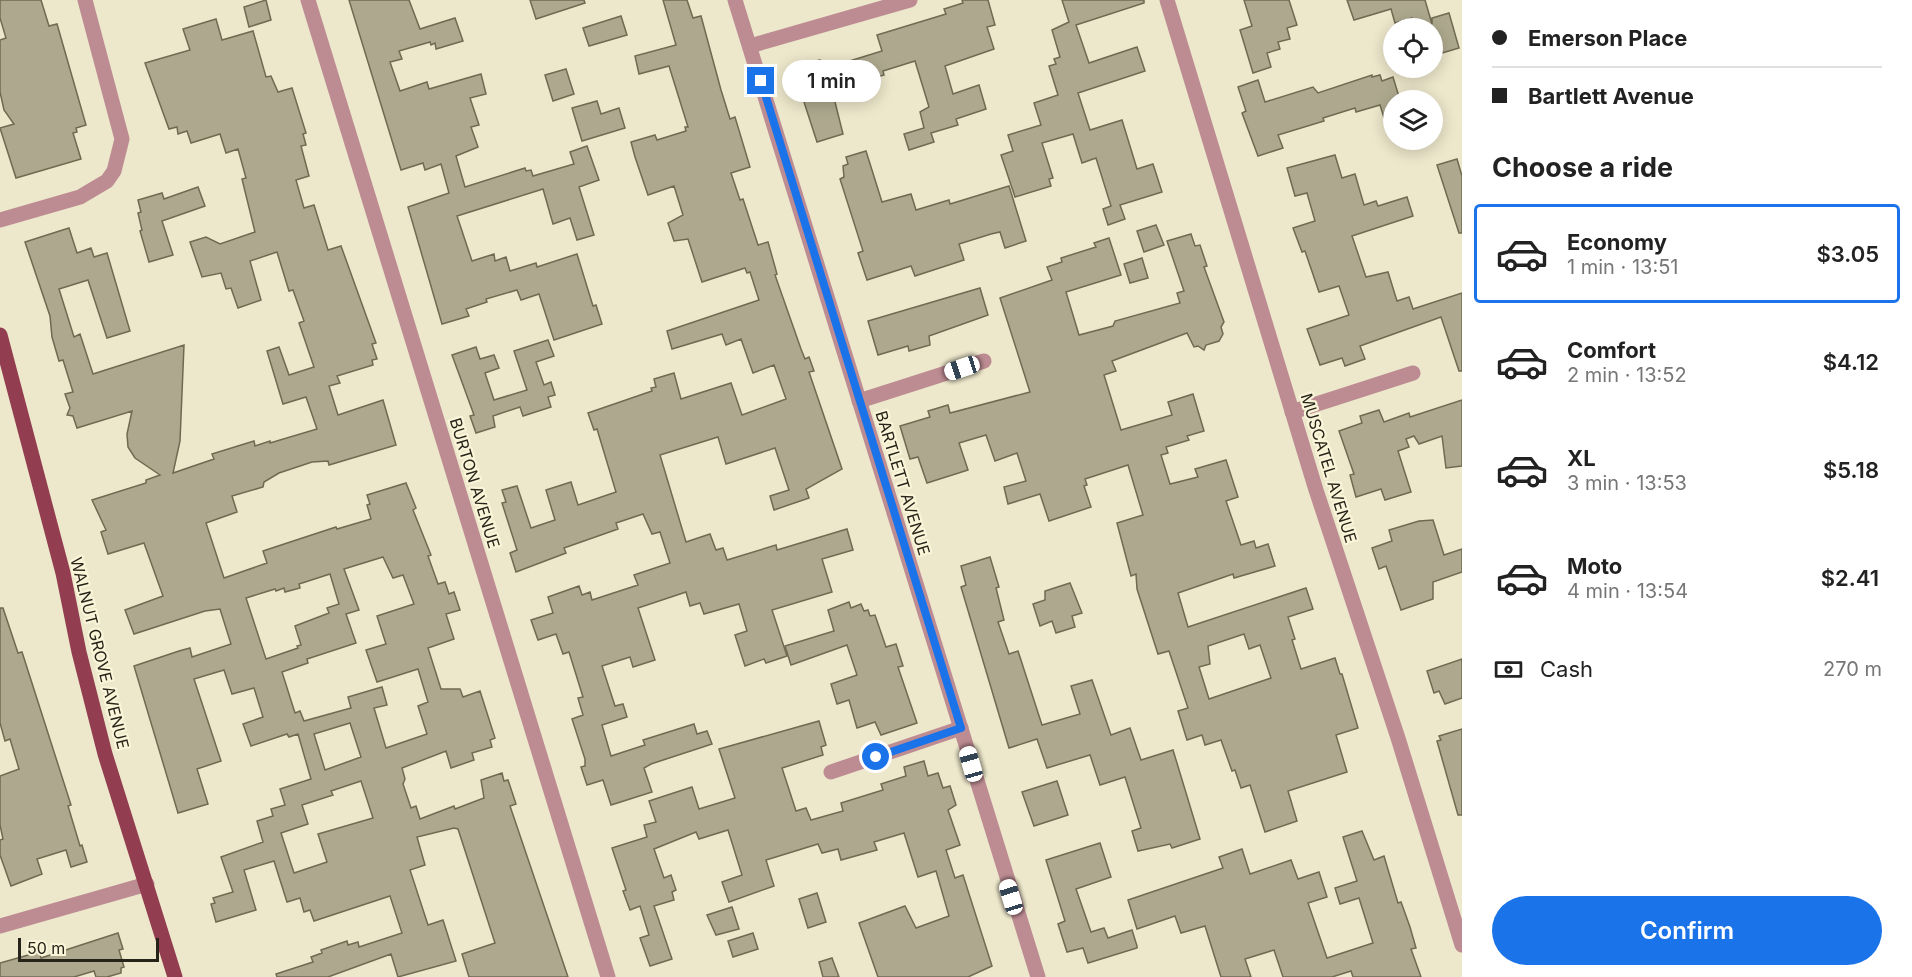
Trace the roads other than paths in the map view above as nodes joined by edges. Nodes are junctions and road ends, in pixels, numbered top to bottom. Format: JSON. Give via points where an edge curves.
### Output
{"nodes":[{"id":1,"x":85,"y":0,"type":"edge"},
{"id":2,"x":308,"y":0,"type":"edge"},
{"id":3,"x":735,"y":0,"type":"edge"},
{"id":4,"x":910,"y":0,"type":"edge"},
{"id":5,"x":1167,"y":0,"type":"edge"},
{"id":6,"x":750,"y":46,"type":"junction"},
{"id":7,"x":0,"y":220,"type":"edge"},
{"id":8,"x":0,"y":335,"type":"edge"},
{"id":9,"x":984,"y":361,"type":"dead end"},
{"id":10,"x":1413,"y":373,"type":"dead end"},
{"id":11,"x":859,"y":401,"type":"junction"},
{"id":12,"x":1292,"y":412,"type":"junction"},
{"id":13,"x":961,"y":728,"type":"junction"},
{"id":14,"x":831,"y":772,"type":"dead end"},
{"id":15,"x":147,"y":884,"type":"junction"},
{"id":16,"x":0,"y":926,"type":"edge"},
{"id":17,"x":1462,"y":945,"type":"edge"},
{"id":18,"x":175,"y":977,"type":"edge"},
{"id":19,"x":608,"y":977,"type":"edge"},
{"id":20,"x":1038,"y":977,"type":"edge"}],
"edges":[{"from":1,"to":7,"type":"street","via":[[122,139],[114,171],[107,181],[80,197]]},
{"from":2,"to":19,"type":"street","name":"BURTON AVENUE"},
{"from":3,"to":6,"type":"street","name":"BARTLETT AVENUE"},
{"from":4,"to":6,"type":"street"},
{"from":5,"to":12,"type":"street","name":"MUSCATEL AVENUE"},
{"from":6,"to":11,"type":"street","name":"BARTLETT AVENUE"},
{"from":8,"to":15,"type":"main road","name":"WALNUT GROVE AVENUE","via":[[63,573],[105,754]]},
{"from":9,"to":11,"type":"street"},
{"from":10,"to":12,"type":"street"},
{"from":11,"to":13,"type":"street","name":"BARTLETT AVENUE"},
{"from":12,"to":17,"type":"street","name":"MUSCATEL AVENUE"},
{"from":13,"to":14,"type":"street"},
{"from":13,"to":20,"type":"street","name":"BARTLETT AVENUE"},
{"from":15,"to":16,"type":"street"},
{"from":15,"to":18,"type":"main road","name":"WALNUT GROVE AVENUE"}]}
